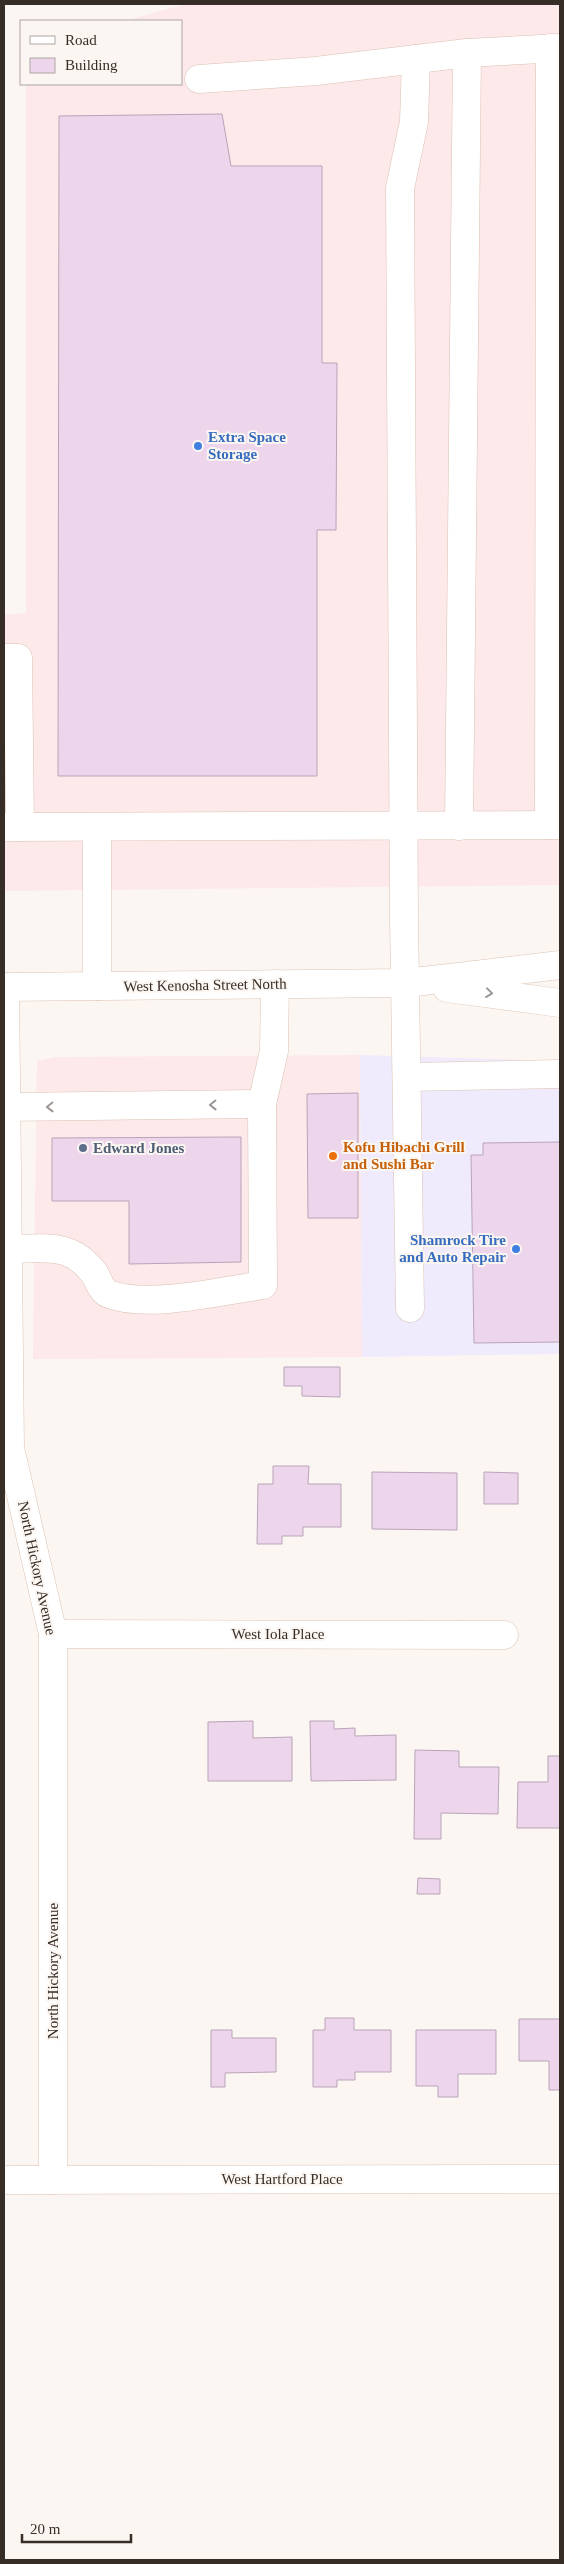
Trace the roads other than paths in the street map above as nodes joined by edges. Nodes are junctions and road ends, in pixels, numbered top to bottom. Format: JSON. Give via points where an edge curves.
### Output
{"nodes":[{"id":1,"x":555,"y":48,"type":"edge"},
{"id":2,"x":467,"y":53,"type":"junction"},
{"id":3,"x":416,"y":59,"type":"junction"},
{"id":4,"x":199,"y":79,"type":"dead end"},
{"id":5,"x":4,"y":658,"type":"edge"},
{"id":6,"x":555,"y":825,"type":"edge"},
{"id":7,"x":403,"y":826,"type":"junction"},
{"id":8,"x":460,"y":826,"type":"junction"},
{"id":9,"x":12,"y":827,"type":"edge"},
{"id":10,"x":97,"y":827,"type":"junction"},
{"id":11,"x":560,"y":964,"type":"edge"},
{"id":12,"x":406,"y":982,"type":"junction"},
{"id":13,"x":275,"y":984,"type":"junction"},
{"id":14,"x":97,"y":986,"type":"junction"},
{"id":15,"x":5,"y":987,"type":"edge"},
{"id":16,"x":560,"y":1003,"type":"edge"},
{"id":17,"x":560,"y":1074,"type":"edge"},
{"id":18,"x":407,"y":1077,"type":"junction"},
{"id":19,"x":262,"y":1104,"type":"junction"},
{"id":20,"x":6,"y":1107,"type":"junction"},
{"id":21,"x":5,"y":1137,"type":"edge"},
{"id":22,"x":8,"y":1248,"type":"junction"},
{"id":23,"x":410,"y":1308,"type":"dead end"},
{"id":24,"x":53,"y":1634,"type":"junction"},
{"id":25,"x":504,"y":1635,"type":"dead end"},
{"id":26,"x":560,"y":2179,"type":"edge"},
{"id":27,"x":4,"y":2180,"type":"edge"},
{"id":28,"x":53,"y":2180,"type":"junction"}],
"edges":[{"from":1,"to":2,"type":"street"},
{"from":1,"to":6,"type":"street"},
{"from":2,"to":3,"type":"street"},
{"from":2,"to":8,"type":"street"},
{"from":3,"to":4,"type":"street","via":[[316,71]]},
{"from":3,"to":7,"type":"street","via":[[414,122],[400,188]]},
{"from":5,"to":9,"type":"street","via":[[18,658]]},
{"from":6,"to":8,"type":"street"},
{"from":7,"to":8,"type":"street"},
{"from":7,"to":10,"type":"street"},
{"from":7,"to":12,"type":"street"},
{"from":9,"to":10,"type":"street"},
{"from":10,"to":14,"type":"street"},
{"from":11,"to":12,"type":"street","name":"West Kenosha Street North"},
{"from":12,"to":13,"type":"street","name":"West Kenosha Street North"},
{"from":12,"to":16,"type":"street","name":"West Kenosha Street North","one_way":true},
{"from":12,"to":18,"type":"street"},
{"from":13,"to":14,"type":"street","name":"West Kenosha Street North"},
{"from":13,"to":19,"type":"street","via":[[274,1051]]},
{"from":14,"to":15,"type":"street","name":"West Kenosha Street North"},
{"from":15,"to":20,"type":"street","name":"North Hickory Avenue"},
{"from":17,"to":18,"type":"street"},
{"from":18,"to":23,"type":"street"},
{"from":19,"to":20,"type":"street","one_way":true},
{"from":19,"to":22,"type":"street","via":[[263,1285],[158,1300],[121,1298],[106,1293],[81,1258],[64,1248]]},
{"from":20,"to":21,"type":"street","name":"North Hickory Avenue"},
{"from":21,"to":22,"type":"street","name":"North Hickory Avenue"},
{"from":22,"to":24,"type":"street","name":"North Hickory Avenue","via":[[10,1448]]},
{"from":24,"to":25,"type":"street","name":"West Iola Place"},
{"from":24,"to":28,"type":"street","name":"North Hickory Avenue"},
{"from":26,"to":28,"type":"street","name":"West Hartford Place"},
{"from":27,"to":28,"type":"street","name":"West Hartford Place"}]}
